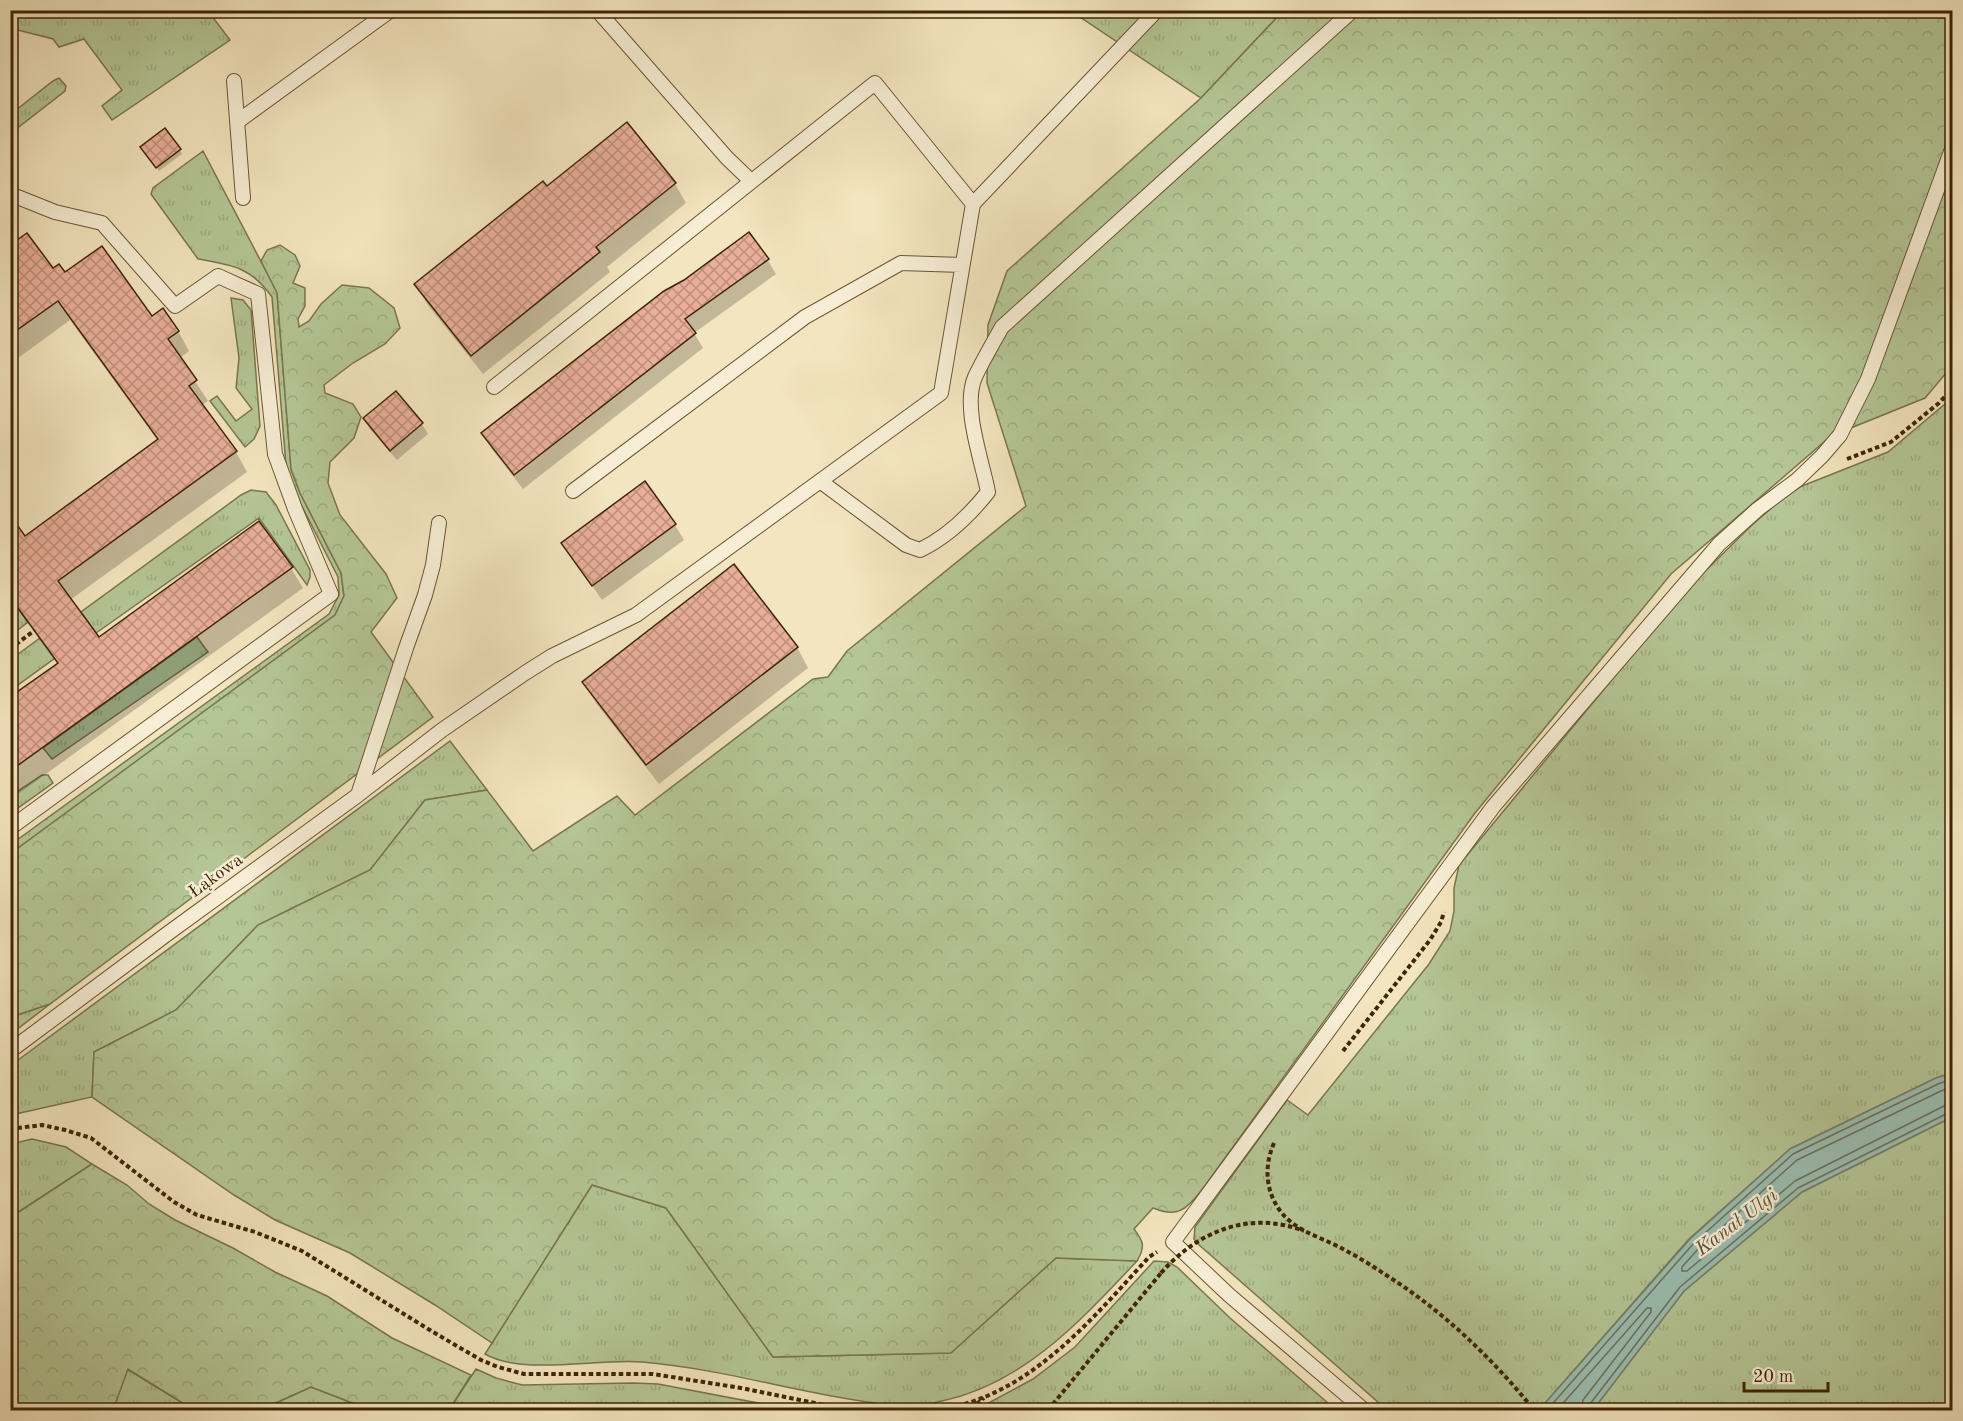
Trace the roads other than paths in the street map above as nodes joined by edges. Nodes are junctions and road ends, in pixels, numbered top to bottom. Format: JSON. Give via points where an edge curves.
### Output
{"nodes":[{"id":1,"x":391,"y":10,"type":"edge"},
{"id":2,"x":597,"y":10,"type":"edge"},
{"id":3,"x":1157,"y":10,"type":"edge"},
{"id":4,"x":1353,"y":10,"type":"edge"},
{"id":5,"x":234,"y":81,"type":"dead end"},
{"id":6,"x":237,"y":122,"type":"junction"},
{"id":7,"x":1953,"y":149,"type":"edge"},
{"id":8,"x":751,"y":181,"type":"junction"},
{"id":9,"x":10,"y":194,"type":"edge"},
{"id":10,"x":243,"y":198,"type":"dead end"},
{"id":11,"x":973,"y":204,"type":"junction"},
{"id":12,"x":962,"y":265,"type":"junction"},
{"id":13,"x":494,"y":387,"type":"dead end"},
{"id":14,"x":820,"y":481,"type":"junction"},
{"id":15,"x":573,"y":491,"type":"dead end"},
{"id":16,"x":439,"y":523,"type":"dead end"},
{"id":17,"x":358,"y":795,"type":"junction"},
{"id":18,"x":10,"y":828,"type":"edge"},
{"id":19,"x":10,"y":1051,"type":"edge"},
{"id":20,"x":1364,"y":1410,"type":"edge"}],
"edges":[{"from":1,"to":6,"type":"lane"},
{"from":2,"to":8,"type":"lane"},
{"from":3,"to":11,"type":"lane"},
{"from":4,"to":14,"type":"lane","via":[[1002,327],[971,393],[972,421],[988,492],[971,514],[920,550],[906,545]]},
{"from":5,"to":6,"type":"lane"},
{"from":6,"to":10,"type":"lane"},
{"from":7,"to":20,"type":"lane","via":[[1868,380],[1840,435],[1797,480],[1719,544],[1493,807],[1173,1242]]},
{"from":8,"to":11,"type":"lane","via":[[875,83]]},
{"from":8,"to":13,"type":"lane"},
{"from":9,"to":18,"type":"lane","via":[[55,212],[102,223],[175,306],[218,276],[258,294],[275,454],[331,594]]},
{"from":11,"to":12,"type":"lane","name":"Łąkowa"},
{"from":12,"to":14,"type":"lane","name":"Łąkowa","via":[[941,393]]},
{"from":12,"to":15,"type":"lane","via":[[901,263],[805,317]]},
{"from":14,"to":17,"type":"lane","name":"Łąkowa","via":[[636,615],[543,662],[442,730]]},
{"from":16,"to":17,"type":"lane","via":[[425,595]]},
{"from":17,"to":19,"type":"lane","name":"Łąkowa"}]}
